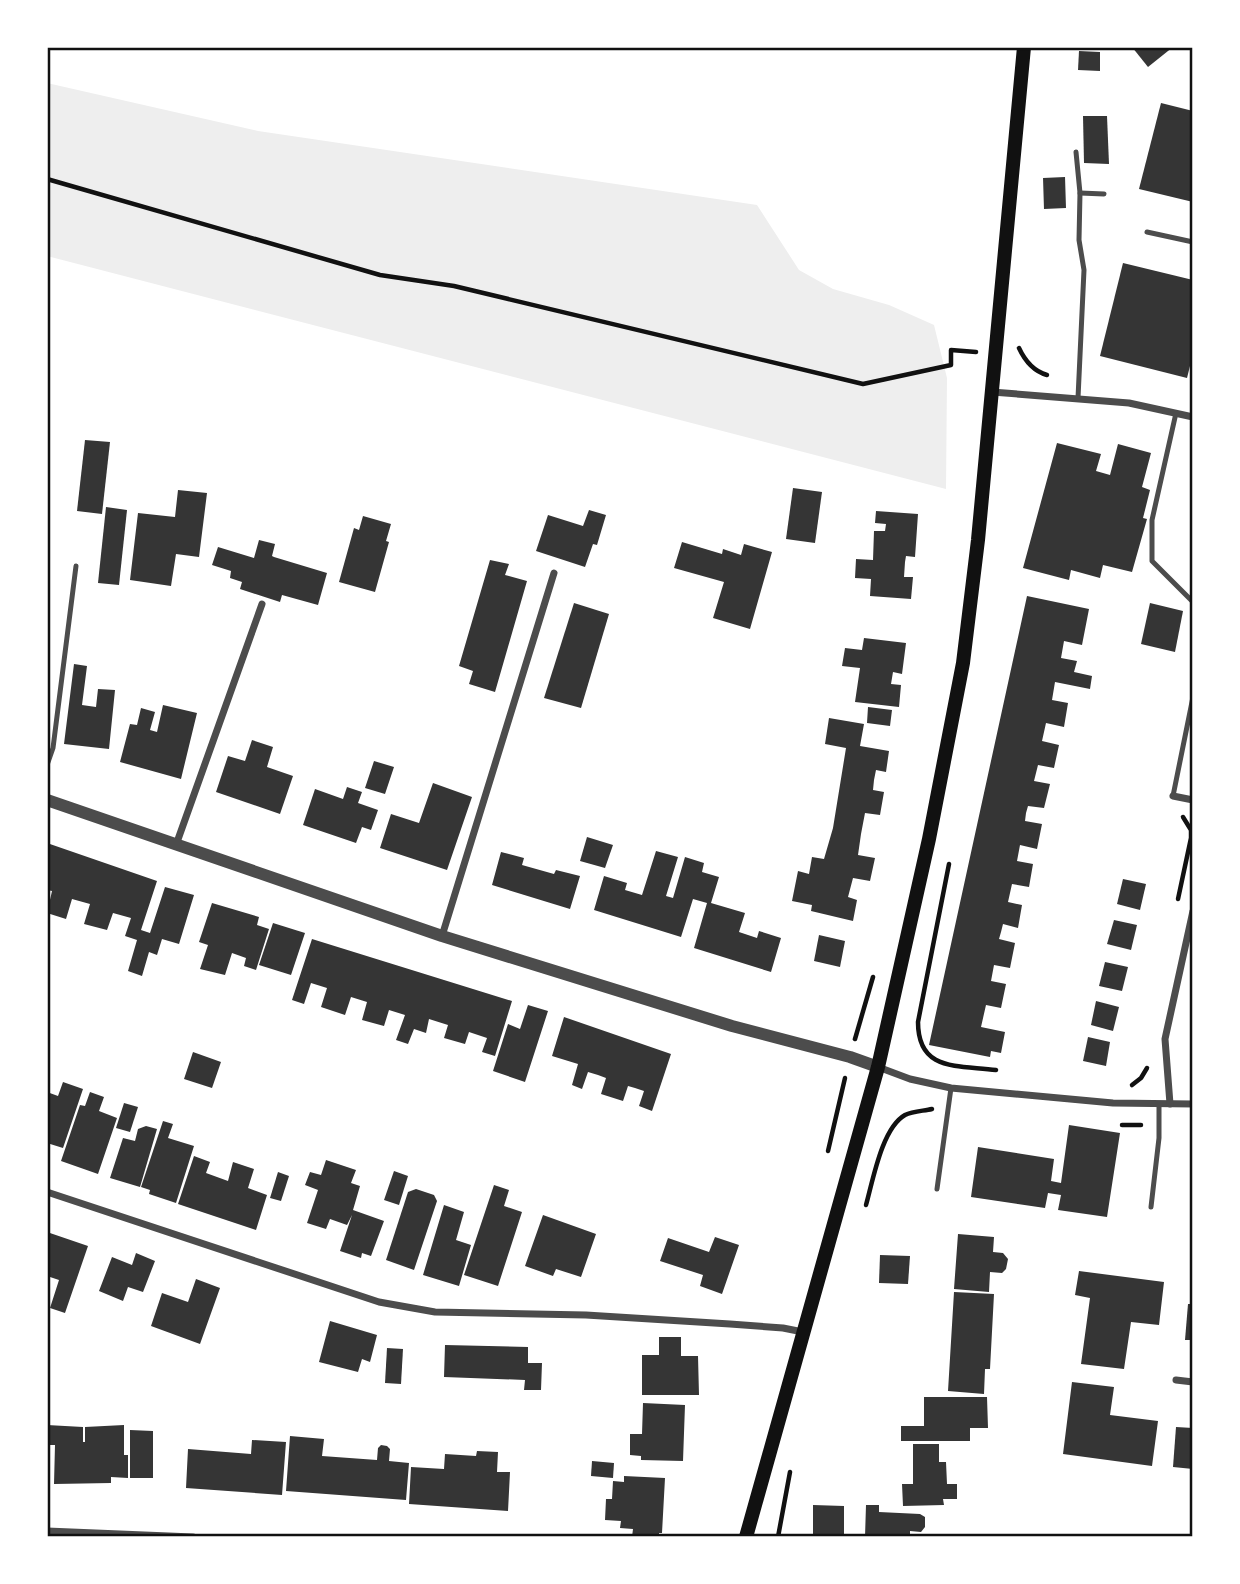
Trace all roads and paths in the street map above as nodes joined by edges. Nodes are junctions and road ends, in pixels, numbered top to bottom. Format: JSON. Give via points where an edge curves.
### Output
{"nodes":[{"id":1,"x":1024,"y":47,"type":"edge"},
{"id":2,"x":1076,"y":152,"type":"dead end"},
{"id":3,"x":47,"y":179,"type":"edge"},
{"id":4,"x":1080,"y":193,"type":"junction"},
{"id":5,"x":1104,"y":194,"type":"dead end"},
{"id":6,"x":1147,"y":232,"type":"dead end"},
{"id":7,"x":1193,"y":242,"type":"edge"},
{"id":8,"x":1018,"y":338,"type":"dead end"},
{"id":9,"x":964,"y":351,"type":"dead end"},
{"id":10,"x":1079,"y":377,"type":"junction"},
{"id":11,"x":992,"y":392,"type":"junction"},
{"id":12,"x":1078,"y":398,"type":"junction"},
{"id":13,"x":1176,"y":413,"type":"junction"},
{"id":14,"x":1193,"y":417,"type":"edge"},
{"id":15,"x":76,"y":566,"type":"dead end"},
{"id":16,"x":554,"y":573,"type":"dead end"},
{"id":17,"x":1193,"y":602,"type":"edge"},
{"id":18,"x":262,"y":604,"type":"dead end"},
{"id":19,"x":1193,"y":697,"type":"edge"},
{"id":20,"x":47,"y":765,"type":"edge"},
{"id":21,"x":1173,"y":796,"type":"joint"},
{"id":22,"x":47,"y":800,"type":"edge"},
{"id":23,"x":1193,"y":800,"type":"edge"},
{"id":24,"x":1173,"y":812,"type":"dead end"},
{"id":25,"x":176,"y":845,"type":"junction"},
{"id":26,"x":951,"y":854,"type":"dead end"},
{"id":27,"x":1177,"y":904,"type":"dead end"},
{"id":28,"x":1193,"y":911,"type":"edge"},
{"id":29,"x":442,"y":936,"type":"junction"},
{"id":30,"x":876,"y":964,"type":"dead end"},
{"id":31,"x":850,"y":1057,"type":"junction"},
{"id":32,"x":1150,"y":1062,"type":"dead end"},
{"id":33,"x":878,"y":1067,"type":"junction"},
{"id":34,"x":1003,"y":1072,"type":"dead end"},
{"id":35,"x":951,"y":1087,"type":"junction"},
{"id":36,"x":1121,"y":1087,"type":"dead end"},
{"id":37,"x":1159,"y":1104,"type":"junction"},
{"id":38,"x":1170,"y":1104,"type":"junction"},
{"id":39,"x":1193,"y":1104,"type":"edge"},
{"id":40,"x":948,"y":1110,"type":"junction"},
{"id":41,"x":1115,"y":1124,"type":"dead end"},
{"id":42,"x":1160,"y":1125,"type":"junction"},
{"id":43,"x":937,"y":1189,"type":"dead end"},
{"id":44,"x":47,"y":1192,"type":"edge"},
{"id":45,"x":1151,"y":1207,"type":"dead end"},
{"id":46,"x":864,"y":1210,"type":"dead end"},
{"id":47,"x":803,"y":1332,"type":"junction"},
{"id":48,"x":1176,"y":1380,"type":"dead end"},
{"id":49,"x":1193,"y":1382,"type":"edge"},
{"id":50,"x":47,"y":1531,"type":"edge"},
{"id":51,"x":193,"y":1537,"type":"edge"},
{"id":52,"x":746,"y":1537,"type":"edge"}],
"edges":[{"from":1,"to":11,"type":"main road"},
{"from":2,"to":4,"type":"lane"},
{"from":3,"to":9,"type":"path","via":[[380,275],[454,286],[863,384],[951,365],[951,350]]},
{"from":4,"to":5,"type":"lane"},
{"from":4,"to":10,"type":"lane","via":[[1084,270]]},
{"from":6,"to":7,"type":"lane"},
{"from":8,"to":10,"type":"path","via":[[1024,358],[1037,372]]},
{"from":10,"to":12,"type":"lane"},
{"from":11,"to":12,"type":"street"},
{"from":11,"to":33,"type":"main road","via":[[963,663]]},
{"from":12,"to":13,"type":"street"},
{"from":13,"to":14,"type":"street"},
{"from":13,"to":17,"type":"lane","via":[[1152,520],[1152,561]]},
{"from":15,"to":20,"type":"lane"},
{"from":16,"to":29,"type":"street"},
{"from":18,"to":25,"type":"street"},
{"from":19,"to":21,"type":"lane"},
{"from":21,"to":23,"type":"street"},
{"from":22,"to":25,"type":"street"},
{"from":24,"to":27,"type":"path","via":[[1182,816],[1191,830]]},
{"from":25,"to":29,"type":"street"},
{"from":26,"to":34,"type":"path","via":[[918,1033],[925,1053],[937,1063]]},
{"from":28,"to":38,"type":"street","via":[[1165,1039]]},
{"from":29,"to":31,"type":"street","via":[[732,1026]]},
{"from":30,"to":31,"type":"path"},
{"from":31,"to":33,"type":"street"},
{"from":32,"to":36,"type":"path","via":[[1141,1078]]},
{"from":33,"to":35,"type":"street"},
{"from":33,"to":47,"type":"main road"},
{"from":35,"to":37,"type":"street","via":[[1113,1104]]},
{"from":35,"to":40,"type":"lane"},
{"from":37,"to":38,"type":"street"},
{"from":37,"to":42,"type":"lane"},
{"from":38,"to":39,"type":"street"},
{"from":40,"to":43,"type":"lane"},
{"from":40,"to":46,"type":"path","via":[[908,1113],[897,1121],[884,1144]]},
{"from":41,"to":42,"type":"path"},
{"from":42,"to":45,"type":"lane"},
{"from":44,"to":47,"type":"street","via":[[379,1302],[435,1312],[586,1315]]},
{"from":47,"to":52,"type":"main road"},
{"from":48,"to":49,"type":"street"},
{"from":50,"to":51,"type":"street"}]}
